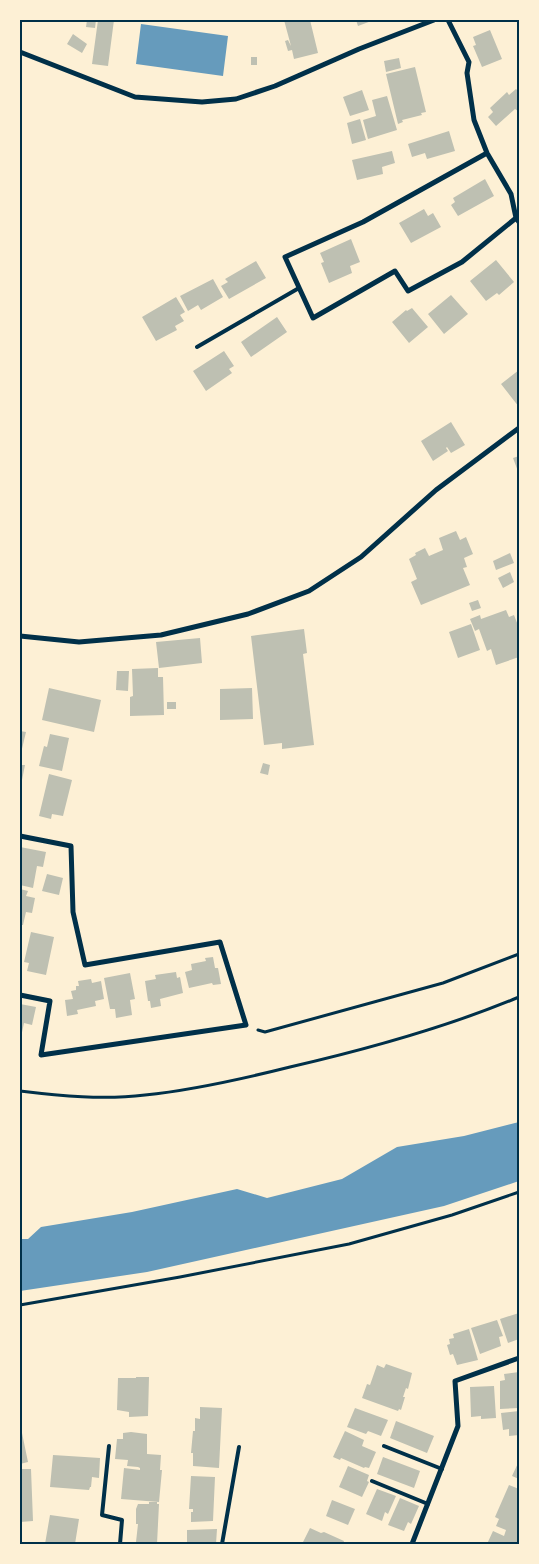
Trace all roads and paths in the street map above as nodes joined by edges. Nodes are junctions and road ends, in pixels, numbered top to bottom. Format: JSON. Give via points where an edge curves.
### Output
{"nodes":[{"id":1,"x":434,"y":20,"type":"edge"},
{"id":2,"x":448,"y":20,"type":"edge"},
{"id":3,"x":20,"y":52,"type":"edge"},
{"id":4,"x":486,"y":153,"type":"junction"},
{"id":5,"x":517,"y":220,"type":"edge"},
{"id":6,"x":299,"y":288,"type":"junction"},
{"id":7,"x":197,"y":347,"type":"dead end"},
{"id":8,"x":519,"y":428,"type":"edge"},
{"id":9,"x":20,"y":636,"type":"edge"},
{"id":10,"x":20,"y":836,"type":"edge"},
{"id":11,"x":519,"y":954,"type":"edge"},
{"id":12,"x":20,"y":995,"type":"edge"},
{"id":13,"x":519,"y":997,"type":"edge"},
{"id":14,"x":246,"y":1025,"type":"junction"},
{"id":15,"x":20,"y":1091,"type":"edge"},
{"id":16,"x":519,"y":1192,"type":"edge"},
{"id":17,"x":20,"y":1304,"type":"edge"},
{"id":18,"x":519,"y":1358,"type":"edge"},
{"id":19,"x":110,"y":1446,"type":"dead end"},
{"id":20,"x":384,"y":1446,"type":"dead end"},
{"id":21,"x":239,"y":1447,"type":"dead end"},
{"id":22,"x":442,"y":1469,"type":"junction"},
{"id":23,"x":372,"y":1481,"type":"dead end"},
{"id":24,"x":428,"y":1504,"type":"junction"},
{"id":25,"x":120,"y":1544,"type":"edge"},
{"id":26,"x":222,"y":1544,"type":"edge"},
{"id":27,"x":412,"y":1544,"type":"edge"}],
"edges":[{"from":1,"to":3,"type":"street","via":[[275,86],[236,99],[202,102],[134,97]]},
{"from":2,"to":4,"type":"street","via":[[469,62],[467,73],[474,120]]},
{"from":4,"to":5,"type":"street","via":[[511,194]]},
{"from":4,"to":6,"type":"street","via":[[363,222],[285,257]]},
{"from":5,"to":6,"type":"street","via":[[462,262],[408,291],[395,271],[313,318]]},
{"from":6,"to":7,"type":"lane"},
{"from":8,"to":9,"type":"street","via":[[436,490],[362,557],[309,591],[248,614],[161,635],[79,642]]},
{"from":10,"to":14,"type":"street","via":[[71,846],[73,912],[85,965],[220,942]]},
{"from":11,"to":14,"type":"path","via":[[443,983],[265,1032]]},
{"from":12,"to":14,"type":"street","via":[[50,1001],[41,1055]]},
{"from":13,"to":15,"type":"path","via":[[478,1014],[346,1054],[227,1082],[144,1096]]},
{"from":16,"to":17,"type":"path","via":[[349,1244]]},
{"from":18,"to":22,"type":"street","via":[[455,1381],[458,1426]]},
{"from":19,"to":25,"type":"lane","via":[[102,1515],[122,1520]]},
{"from":20,"to":22,"type":"lane"},
{"from":21,"to":26,"type":"lane"},
{"from":22,"to":24,"type":"street"},
{"from":23,"to":24,"type":"lane"},
{"from":24,"to":27,"type":"street"}]}
